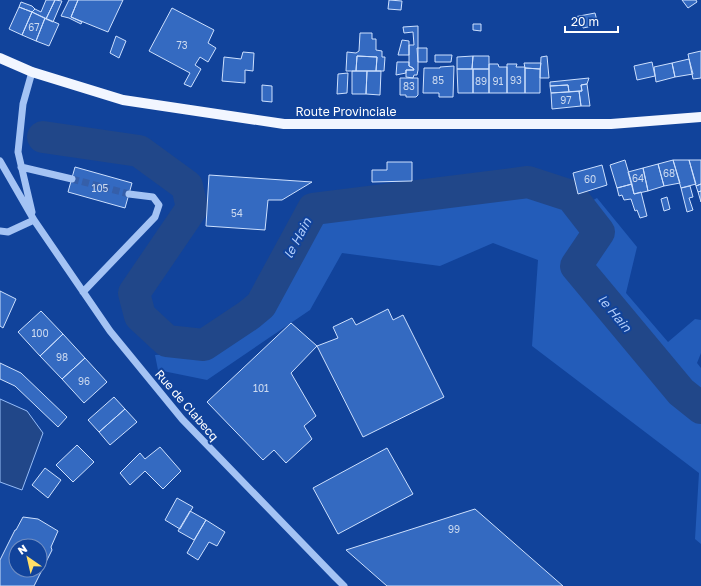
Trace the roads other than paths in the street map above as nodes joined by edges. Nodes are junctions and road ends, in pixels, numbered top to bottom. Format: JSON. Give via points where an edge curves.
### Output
{"nodes":[{"id":1,"x":0,"y":58,"type":"edge"},
{"id":2,"x":32,"y":72,"type":"junction"},
{"id":3,"x":701,"y":117,"type":"edge"},
{"id":4,"x":0,"y":161,"type":"edge"},
{"id":5,"x":21,"y":167,"type":"junction"},
{"id":6,"x":72,"y":179,"type":"tunnel mouth"},
{"id":7,"x":129,"y":194,"type":"tunnel mouth"},
{"id":8,"x":34,"y":220,"type":"junction"},
{"id":9,"x":0,"y":231,"type":"edge"},
{"id":10,"x":84,"y":292,"type":"junction"},
{"id":11,"x":344,"y":586,"type":"edge"}],
"edges":[{"from":1,"to":2,"type":"main road","name":"Route Provinciale"},
{"from":2,"to":3,"type":"main road","name":"Route Provinciale","via":[[122,100],[284,124],[611,124]]},
{"from":2,"to":5,"type":"street","name":"Rue de Clabecq","via":[[23,104],[18,152]]},
{"from":4,"to":8,"type":"street","name":"Rue de Clabecq"},
{"from":5,"to":6,"type":"street"},
{"from":5,"to":8,"type":"street","name":"Rue de Clabecq"},
{"from":7,"to":10,"type":"street","via":[[153,198],[159,205],[155,217]]},
{"from":8,"to":9,"type":"street","via":[[8,232]]},
{"from":8,"to":10,"type":"street","name":"Rue de Clabecq"},
{"from":10,"to":11,"type":"street","name":"Rue de Clabecq","via":[[110,331],[182,419]]}]}
